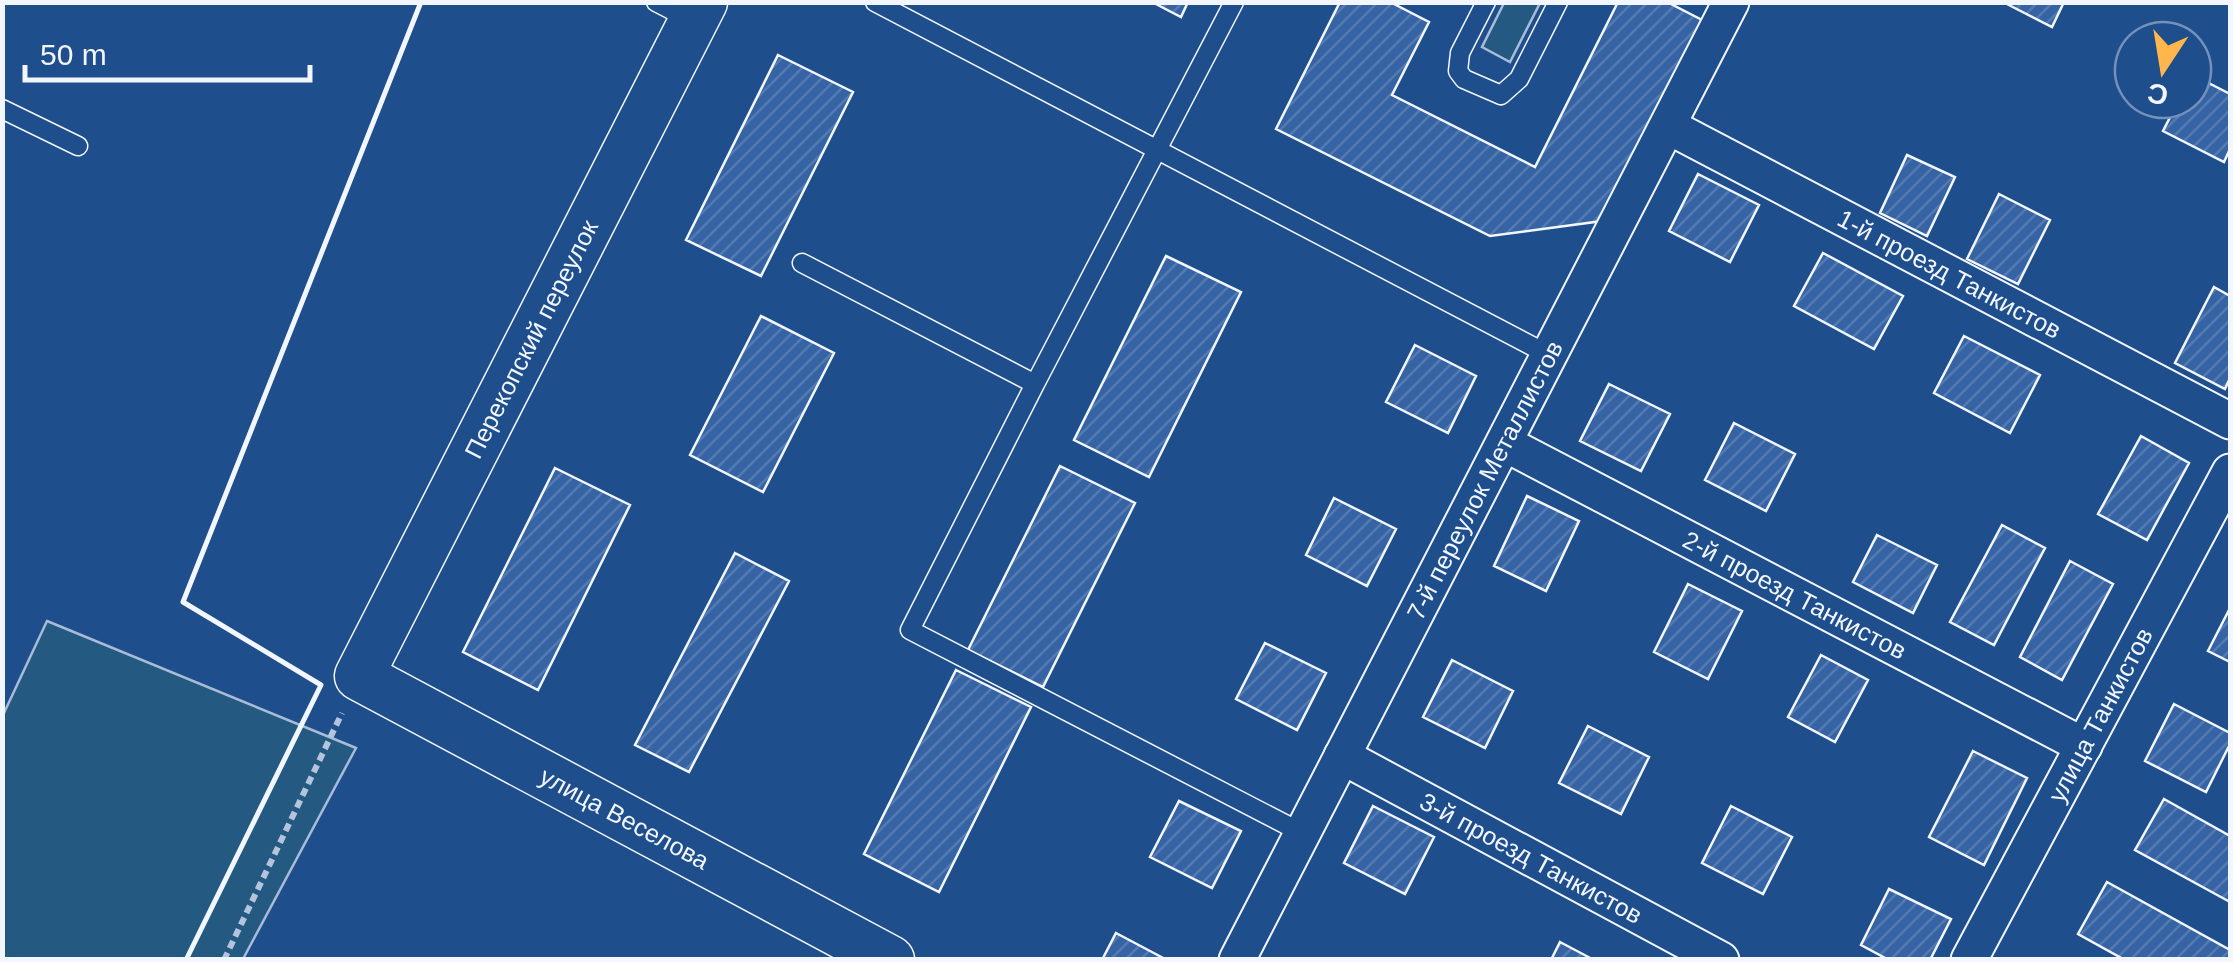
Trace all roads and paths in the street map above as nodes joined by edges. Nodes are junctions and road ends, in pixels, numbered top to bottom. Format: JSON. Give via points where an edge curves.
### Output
{"nodes":[{"id":1,"x":875,"y":2,"type":"edge"},
{"id":2,"x":1234,"y":2,"type":"edge"},
{"id":3,"x":1486,"y":2,"type":"edge"},
{"id":4,"x":1558,"y":2,"type":"edge"},
{"id":5,"x":1731,"y":2,"type":"edge"},
{"id":6,"x":684,"y":9,"type":"edge"},
{"id":7,"x":2,"y":109,"type":"edge"},
{"id":8,"x":1668,"y":126,"type":"junction"},
{"id":9,"x":78,"y":146,"type":"dead end"},
{"id":10,"x":1157,"y":150,"type":"junction"},
{"id":11,"x":802,"y":263,"type":"dead end"},
{"id":12,"x":1549,"y":355,"type":"junction"},
{"id":13,"x":1035,"y":384,"type":"junction"},
{"id":14,"x":2230,"y":421,"type":"edge"},
{"id":15,"x":1504,"y":443,"type":"junction"},
{"id":16,"x":2230,"y":472,"type":"edge"},
{"id":17,"x":360,"y":676,"type":"junction"},
{"id":18,"x":2084,"y":746,"type":"junction"},
{"id":19,"x":1342,"y":756,"type":"junction"},
{"id":20,"x":1302,"y":833,"type":"junction"},
{"id":21,"x":224,"y":960,"type":"edge"},
{"id":22,"x":890,"y":960,"type":"edge"},
{"id":23,"x":1237,"y":960,"type":"edge"},
{"id":24,"x":1722,"y":960,"type":"edge"},
{"id":25,"x":1969,"y":960,"type":"edge"}],
"edges":[{"from":1,"to":10,"type":"lane"},
{"from":2,"to":10,"type":"lane"},
{"from":3,"to":4,"type":"lane","via":[[1458,70],[1501,95],[1519,79]]},
{"from":5,"to":8,"type":"street","name":"7-й переулок Металлистов"},
{"from":6,"to":17,"type":"street","name":"Перекопский переулок"},
{"from":7,"to":9,"type":"lane"},
{"from":8,"to":12,"type":"street","name":"7-й переулок Металлистов"},
{"from":8,"to":14,"type":"street","name":"1-й проезд Танкистов"},
{"from":10,"to":12,"type":"lane"},
{"from":10,"to":13,"type":"lane"},
{"from":11,"to":13,"type":"lane"},
{"from":12,"to":15,"type":"street","name":"7-й переулок Металлистов"},
{"from":13,"to":20,"type":"lane","via":[[910,630]]},
{"from":15,"to":18,"type":"street","name":"2-й проезд Танкистов"},
{"from":15,"to":19,"type":"street","name":"7-й переулок Металлистов"},
{"from":16,"to":18,"type":"street","name":"улица Танкистов"},
{"from":17,"to":21,"type":"path"},
{"from":17,"to":22,"type":"street","name":"улица Веселова"},
{"from":18,"to":25,"type":"street","name":"улица Танкистов"},
{"from":19,"to":20,"type":"street","name":"7-й переулок Металлистов"},
{"from":19,"to":24,"type":"street","name":"3-й проезд Танкистов"},
{"from":20,"to":23,"type":"street","name":"7-й переулок Металлистов"}]}
